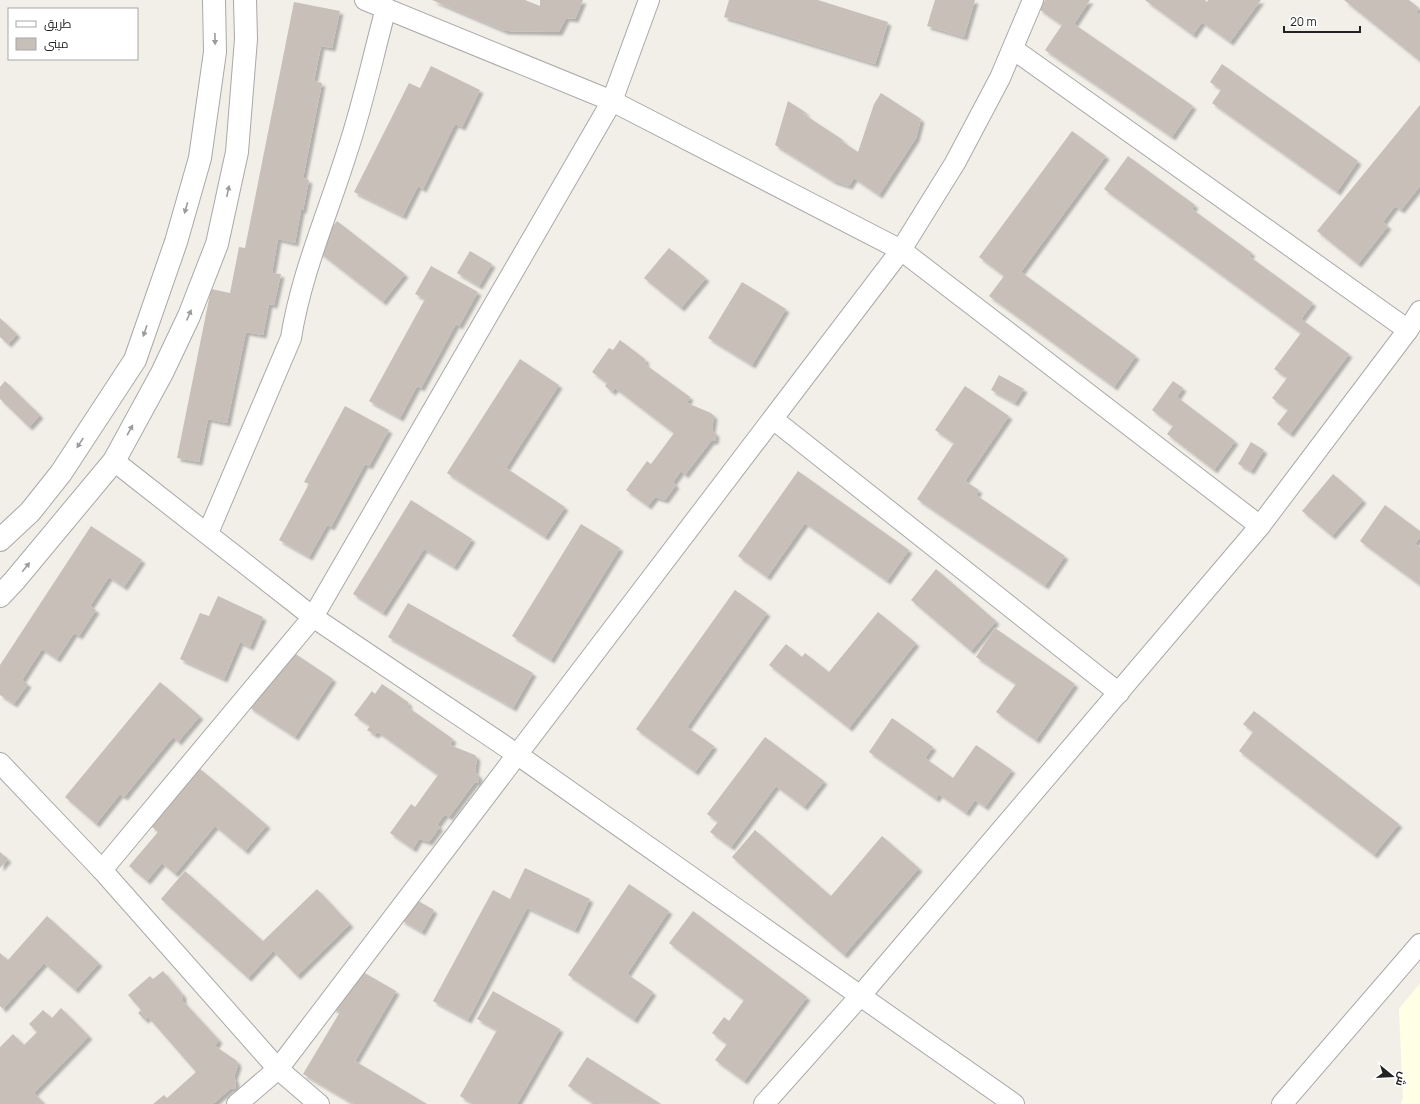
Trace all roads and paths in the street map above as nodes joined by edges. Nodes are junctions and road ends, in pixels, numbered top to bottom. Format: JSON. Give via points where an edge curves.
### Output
{"nodes":[{"id":1,"x":214,"y":0,"type":"edge"},
{"id":2,"x":245,"y":0,"type":"edge"},
{"id":3,"x":365,"y":0,"type":"edge"},
{"id":4,"x":649,"y":0,"type":"edge"},
{"id":5,"x":1033,"y":0,"type":"edge"},
{"id":6,"x":386,"y":8,"type":"junction"},
{"id":7,"x":1013,"y":49,"type":"junction"},
{"id":8,"x":612,"y":102,"type":"junction"},
{"id":9,"x":901,"y":250,"type":"junction"},
{"id":10,"x":1420,"y":311,"type":"edge"},
{"id":11,"x":1408,"y":330,"type":"junction"},
{"id":12,"x":773,"y":418,"type":"junction"},
{"id":13,"x":114,"y":461,"type":"junction"},
{"id":14,"x":1260,"y":526,"type":"junction"},
{"id":15,"x":208,"y":533,"type":"junction"},
{"id":16,"x":0,"y":540,"type":"edge"},
{"id":17,"x":0,"y":596,"type":"edge"},
{"id":18,"x":313,"y":617,"type":"junction"},
{"id":19,"x":1119,"y":693,"type":"junction"},
{"id":20,"x":518,"y":755,"type":"junction"},
{"id":21,"x":0,"y":763,"type":"edge"},
{"id":22,"x":102,"y":870,"type":"junction"},
{"id":23,"x":1420,"y":944,"type":"edge"},
{"id":24,"x":861,"y":995,"type":"junction"},
{"id":25,"x":278,"y":1069,"type":"junction"},
{"id":26,"x":237,"y":1104,"type":"edge"},
{"id":27,"x":319,"y":1104,"type":"edge"},
{"id":28,"x":764,"y":1104,"type":"edge"},
{"id":29,"x":1014,"y":1104,"type":"edge"},
{"id":30,"x":1282,"y":1104,"type":"edge"}],
"edges":[{"from":1,"to":16,"type":"street","one_way":true,"via":[[215,52],[200,158],[176,242],[135,360],[61,473],[30,512]]},
{"from":13,"to":2,"type":"street","one_way":true,"via":[[189,316],[217,244],[236,152],[246,39]]},
{"from":3,"to":6,"type":"street"},
{"from":4,"to":8,"type":"street"},
{"from":5,"to":7,"type":"street"},
{"from":6,"to":8,"type":"street"},
{"from":6,"to":15,"type":"street","via":[[348,152],[329,201],[294,315],[291,338]]},
{"from":7,"to":9,"type":"street","via":[[955,163]]},
{"from":7,"to":11,"type":"street"},
{"from":8,"to":9,"type":"street"},
{"from":8,"to":18,"type":"street"},
{"from":9,"to":12,"type":"street"},
{"from":9,"to":14,"type":"street"},
{"from":10,"to":11,"type":"street"},
{"from":11,"to":14,"type":"street"},
{"from":12,"to":19,"type":"street"},
{"from":12,"to":20,"type":"street"},
{"from":13,"to":15,"type":"street"},
{"from":17,"to":13,"type":"street","one_way":true},
{"from":14,"to":19,"type":"street"},
{"from":15,"to":18,"type":"street"},
{"from":18,"to":20,"type":"street"},
{"from":18,"to":22,"type":"street"},
{"from":19,"to":24,"type":"street"},
{"from":20,"to":24,"type":"street"},
{"from":20,"to":25,"type":"street"},
{"from":21,"to":22,"type":"street"},
{"from":22,"to":25,"type":"street"},
{"from":23,"to":30,"type":"street"},
{"from":24,"to":28,"type":"street"},
{"from":24,"to":29,"type":"street"},
{"from":25,"to":26,"type":"street"},
{"from":25,"to":27,"type":"street"}]}
